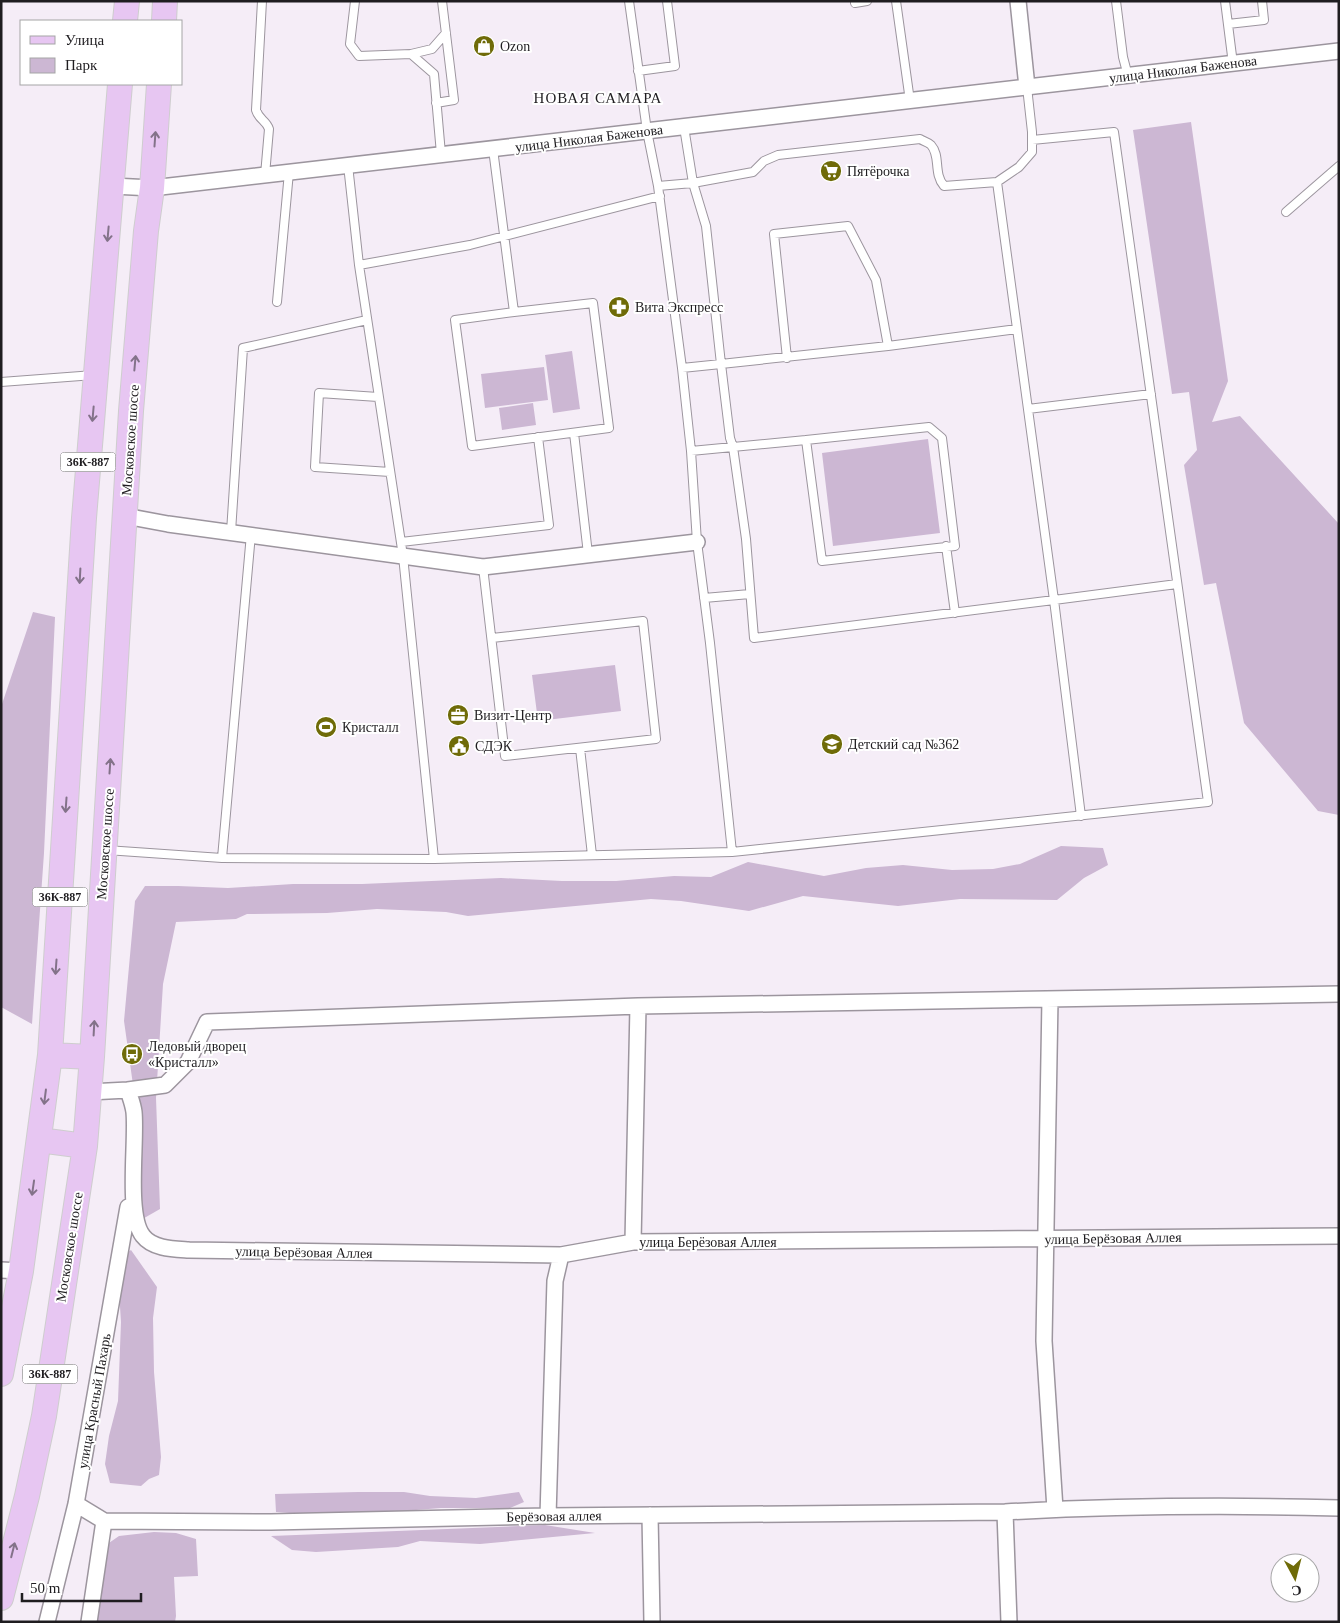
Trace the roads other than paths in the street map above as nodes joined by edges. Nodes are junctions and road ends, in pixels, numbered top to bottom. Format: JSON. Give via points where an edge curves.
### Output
{"nodes":[{"id":1,"x":127,"y":1,"type":"edge"},
{"id":2,"x":165,"y":1,"type":"edge"},
{"id":3,"x":262,"y":1,"type":"edge"},
{"id":4,"x":355,"y":1,"type":"edge"},
{"id":5,"x":442,"y":1,"type":"edge"},
{"id":6,"x":629,"y":1,"type":"edge"},
{"id":7,"x":667,"y":1,"type":"edge"},
{"id":8,"x":867,"y":1,"type":"edge"},
{"id":9,"x":896,"y":1,"type":"edge"},
{"id":10,"x":1018,"y":1,"type":"edge"},
{"id":11,"x":1116,"y":1,"type":"edge"},
{"id":12,"x":1226,"y":1,"type":"edge"},
{"id":13,"x":1262,"y":1,"type":"edge"},
{"id":14,"x":855,"y":3,"type":"dead end"},
{"id":15,"x":125,"y":20,"type":"edge"},
{"id":16,"x":164,"y":20,"type":"edge"},
{"id":17,"x":1228,"y":24,"type":"junction"},
{"id":18,"x":446,"y":33,"type":"junction"},
{"id":19,"x":1339,"y":51,"type":"edge"},
{"id":20,"x":411,"y":54,"type":"junction"},
{"id":21,"x":1233,"y":64,"type":"junction"},
{"id":22,"x":638,"y":71,"type":"junction"},
{"id":23,"x":1128,"y":76,"type":"junction"},
{"id":24,"x":120,"y":85,"type":"edge"},
{"id":25,"x":159,"y":85,"type":"edge"},
{"id":26,"x":1027,"y":87,"type":"junction"},
{"id":27,"x":910,"y":101,"type":"junction"},
{"id":28,"x":436,"y":103,"type":"junction"},
{"id":29,"x":684,"y":127,"type":"junction"},
{"id":30,"x":646,"y":131,"type":"junction"},
{"id":31,"x":1032,"y":140,"type":"junction"},
{"id":32,"x":493,"y":149,"type":"junction"},
{"id":33,"x":441,"y":154,"type":"junction"},
{"id":34,"x":348,"y":165,"type":"junction"},
{"id":35,"x":1339,"y":166,"type":"edge"},
{"id":36,"x":289,"y":172,"type":"junction"},
{"id":37,"x":265,"y":175,"type":"junction"},
{"id":38,"x":997,"y":182,"type":"junction"},
{"id":39,"x":694,"y":183,"type":"junction"},
{"id":40,"x":113,"y":186,"type":"junction"},
{"id":41,"x":658,"y":186,"type":"junction"},
{"id":42,"x":152,"y":188,"type":"junction"},
{"id":43,"x":660,"y":196,"type":"junction"},
{"id":44,"x":1286,"y":212,"type":"dead end"},
{"id":45,"x":504,"y":236,"type":"junction"},
{"id":46,"x":359,"y":266,"type":"junction"},
{"id":47,"x":277,"y":302,"type":"dead end"},
{"id":48,"x":514,"y":312,"type":"junction"},
{"id":49,"x":367,"y":320,"type":"junction"},
{"id":50,"x":1017,"y":329,"type":"junction"},
{"id":51,"x":888,"y":346,"type":"junction"},
{"id":52,"x":787,"y":358,"type":"junction"},
{"id":53,"x":721,"y":364,"type":"junction"},
{"id":54,"x":682,"y":368,"type":"junction"},
{"id":55,"x":96,"y":375,"type":"junction"},
{"id":56,"x":1,"y":382,"type":"edge"},
{"id":57,"x":1151,"y":394,"type":"junction"},
{"id":58,"x":378,"y":397,"type":"junction"},
{"id":59,"x":1028,"y":409,"type":"junction"},
{"id":60,"x":574,"y":433,"type":"junction"},
{"id":61,"x":538,"y":438,"type":"junction"},
{"id":62,"x":806,"y":440,"type":"junction"},
{"id":63,"x":733,"y":447,"type":"junction"},
{"id":64,"x":691,"y":451,"type":"junction"},
{"id":65,"x":390,"y":472,"type":"junction"},
{"id":66,"x":125,"y":516,"type":"junction"},
{"id":67,"x":230,"y":532,"type":"junction"},
{"id":68,"x":251,"y":534,"type":"junction"},
{"id":69,"x":697,"y":542,"type":"junction"},
{"id":70,"x":946,"y":546,"type":"junction"},
{"id":71,"x":402,"y":549,"type":"junction"},
{"id":72,"x":588,"y":554,"type":"junction"},
{"id":73,"x":483,"y":567,"type":"junction"},
{"id":74,"x":1177,"y":584,"type":"junction"},
{"id":75,"x":750,"y":594,"type":"junction"},
{"id":76,"x":704,"y":598,"type":"junction"},
{"id":77,"x":1054,"y":600,"type":"junction"},
{"id":78,"x":955,"y":613,"type":"junction"},
{"id":79,"x":492,"y":638,"type":"junction"},
{"id":80,"x":580,"y":748,"type":"junction"},
{"id":81,"x":1081,"y":816,"type":"junction"},
{"id":82,"x":104,"y":850,"type":"junction"},
{"id":83,"x":732,"y":852,"type":"junction"},
{"id":84,"x":592,"y":855,"type":"junction"},
{"id":85,"x":222,"y":858,"type":"junction"},
{"id":86,"x":434,"y":859,"type":"junction"},
{"id":87,"x":1339,"y":994,"type":"edge"},
{"id":88,"x":1050,"y":999,"type":"junction"},
{"id":89,"x":638,"y":1006,"type":"junction"},
{"id":90,"x":50,"y":1055,"type":"junction"},
{"id":91,"x":92,"y":1057,"type":"junction"},
{"id":92,"x":128,"y":1090,"type":"junction"},
{"id":93,"x":89,"y":1092,"type":"junction"},
{"id":94,"x":40,"y":1140,"type":"junction"},
{"id":95,"x":85,"y":1146,"type":"junction"},
{"id":96,"x":133,"y":1178,"type":"junction"},
{"id":97,"x":1339,"y":1236,"type":"edge"},
{"id":98,"x":1045,"y":1239,"type":"junction"},
{"id":99,"x":632,"y":1242,"type":"junction"},
{"id":100,"x":561,"y":1255,"type":"junction"},
{"id":101,"x":11,"y":1271,"type":"edge"},
{"id":102,"x":1,"y":1374,"type":"edge"},
{"id":103,"x":76,"y":1504,"type":"junction"},
{"id":104,"x":1339,"y":1508,"type":"edge"},
{"id":105,"x":1054,"y":1509,"type":"junction"},
{"id":106,"x":1005,"y":1512,"type":"junction"},
{"id":107,"x":650,"y":1515,"type":"junction"},
{"id":108,"x":548,"y":1516,"type":"junction"},
{"id":109,"x":104,"y":1521,"type":"junction"},
{"id":110,"x":1,"y":1598,"type":"edge"},
{"id":111,"x":47,"y":1622,"type":"edge"},
{"id":112,"x":89,"y":1622,"type":"edge"},
{"id":113,"x":652,"y":1622,"type":"edge"},
{"id":114,"x":1009,"y":1622,"type":"edge"}],
"edges":[{"from":1,"to":15,"type":"main road"},
{"from":2,"to":16,"type":"main road"},
{"from":3,"to":37,"type":"lane","via":[[256,110],[269,129]]},
{"from":4,"to":20,"type":"lane","via":[[350,44],[358,56]]},
{"from":5,"to":18,"type":"lane"},
{"from":6,"to":22,"type":"lane"},
{"from":7,"to":22,"type":"lane","via":[[674,66]]},
{"from":8,"to":14,"type":"lane"},
{"from":9,"to":27,"type":"lane"},
{"from":10,"to":26,"type":"street"},
{"from":11,"to":23,"type":"lane"},
{"from":12,"to":17,"type":"lane"},
{"from":13,"to":17,"type":"lane","via":[[1264,20]]},
{"from":17,"to":21,"type":"lane"},
{"from":18,"to":20,"type":"lane","via":[[432,48]]},
{"from":18,"to":28,"type":"lane","via":[[454,100]]},
{"from":19,"to":21,"type":"street","name":"улица Николая Баженова"},
{"from":20,"to":28,"type":"lane","via":[[434,74]]},
{"from":21,"to":23,"type":"street","name":"улица Николая Баженова"},
{"from":22,"to":30,"type":"lane"},
{"from":23,"to":26,"type":"street","name":"улица Николая Баженова"},
{"from":24,"to":40,"type":"main road","number":"36К-887"},
{"from":42,"to":25,"type":"main road","name":"Московское шоссе","number":"36К-887","one_way":true},
{"from":26,"to":27,"type":"street","name":"улица Николая Баженова"},
{"from":26,"to":31,"type":"lane"},
{"from":27,"to":29,"type":"street","name":"улица Николая Баженова"},
{"from":28,"to":33,"type":"lane"},
{"from":29,"to":30,"type":"street","name":"улица Николая Баженова"},
{"from":29,"to":39,"type":"lane"},
{"from":30,"to":32,"type":"street","name":"улица Николая Баженова"},
{"from":30,"to":41,"type":"lane"},
{"from":31,"to":38,"type":"lane","via":[[1032,152]]},
{"from":31,"to":57,"type":"lane","via":[[1114,132]]},
{"from":32,"to":33,"type":"street","name":"улица Николая Баженова"},
{"from":32,"to":45,"type":"lane"},
{"from":33,"to":34,"type":"street","name":"улица Николая Баженова"},
{"from":34,"to":36,"type":"street","name":"улица Николая Баженова"},
{"from":34,"to":46,"type":"lane"},
{"from":35,"to":44,"type":"lane"},
{"from":36,"to":37,"type":"street","name":"улица Николая Баженова"},
{"from":36,"to":47,"type":"lane"},
{"from":37,"to":42,"type":"street","name":"улица Николая Баженова"},
{"from":38,"to":39,"type":"lane","via":[[944,186],[939,180],[933,149],[920,139],[778,155],[764,161],[753,172]]},
{"from":38,"to":50,"type":"lane"},
{"from":39,"to":41,"type":"lane"},
{"from":39,"to":53,"type":"lane","via":[[706,226]]},
{"from":40,"to":42,"type":"street","name":"улица Николая Баженова"},
{"from":40,"to":55,"type":"main road","number":"36К-887","one_way":true},
{"from":41,"to":43,"type":"lane"},
{"from":66,"to":42,"type":"main road","name":"Московское шоссе","number":"36К-887","one_way":true},
{"from":43,"to":45,"type":"lane"},
{"from":43,"to":54,"type":"lane"},
{"from":45,"to":46,"type":"lane"},
{"from":45,"to":48,"type":"lane"},
{"from":46,"to":49,"type":"lane"},
{"from":48,"to":60,"type":"lane","via":[[593,303],[609,428]]},
{"from":48,"to":61,"type":"lane","via":[[455,320],[472,446]]},
{"from":49,"to":58,"type":"lane"},
{"from":49,"to":67,"type":"lane","via":[[243,348]]},
{"from":50,"to":51,"type":"lane"},
{"from":50,"to":59,"type":"lane"},
{"from":51,"to":52,"type":"lane"},
{"from":51,"to":52,"type":"lane","via":[[876,280],[848,226],[774,234]]},
{"from":52,"to":53,"type":"lane"},
{"from":53,"to":54,"type":"lane"},
{"from":53,"to":63,"type":"lane"},
{"from":54,"to":64,"type":"lane"},
{"from":55,"to":56,"type":"lane"},
{"from":55,"to":90,"type":"main road","number":"36К-887","one_way":true},
{"from":57,"to":59,"type":"lane"},
{"from":57,"to":74,"type":"lane"},
{"from":58,"to":65,"type":"lane"},
{"from":58,"to":65,"type":"lane","via":[[319,393],[315,467]]},
{"from":59,"to":77,"type":"lane"},
{"from":60,"to":61,"type":"lane"},
{"from":60,"to":72,"type":"lane"},
{"from":61,"to":71,"type":"lane","via":[[549,525]]},
{"from":62,"to":63,"type":"lane"},
{"from":62,"to":70,"type":"lane","via":[[822,561]]},
{"from":62,"to":70,"type":"lane","via":[[930,426],[942,438],[955,546]]},
{"from":63,"to":64,"type":"lane"},
{"from":63,"to":75,"type":"lane"},
{"from":64,"to":69,"type":"lane"},
{"from":65,"to":71,"type":"lane"},
{"from":66,"to":67,"type":"street"},
{"from":82,"to":66,"type":"main road","name":"Московское шоссе","number":"36К-887","one_way":true},
{"from":67,"to":68,"type":"street"},
{"from":68,"to":71,"type":"street"},
{"from":68,"to":85,"type":"lane"},
{"from":69,"to":72,"type":"street"},
{"from":69,"to":76,"type":"lane"},
{"from":70,"to":78,"type":"lane"},
{"from":71,"to":73,"type":"street"},
{"from":71,"to":86,"type":"lane"},
{"from":72,"to":73,"type":"street"},
{"from":73,"to":79,"type":"lane"},
{"from":74,"to":77,"type":"lane"},
{"from":74,"to":81,"type":"lane","via":[[1208,802]]},
{"from":75,"to":76,"type":"lane"},
{"from":75,"to":78,"type":"lane","via":[[754,638]]},
{"from":76,"to":83,"type":"lane"},
{"from":77,"to":78,"type":"lane"},
{"from":77,"to":81,"type":"lane"},
{"from":79,"to":80,"type":"lane","via":[[506,756]]},
{"from":79,"to":80,"type":"lane","via":[[643,621],[656,739]]},
{"from":80,"to":84,"type":"lane"},
{"from":81,"to":83,"type":"lane"},
{"from":82,"to":85,"type":"lane"},
{"from":91,"to":82,"type":"main road","name":"Московское шоссе","number":"36К-887","one_way":true},
{"from":83,"to":84,"type":"lane"},
{"from":84,"to":86,"type":"lane"},
{"from":85,"to":86,"type":"lane"},
{"from":87,"to":88,"type":"street"},
{"from":88,"to":89,"type":"street"},
{"from":88,"to":98,"type":"street"},
{"from":89,"to":92,"type":"street","via":[[207,1022],[188,1062],[165,1085]]},
{"from":89,"to":99,"type":"street"},
{"from":90,"to":91,"type":"main road"},
{"from":90,"to":94,"type":"main road","number":"36К-887","one_way":true},
{"from":91,"to":93,"type":"main road","name":"Московское шоссе","number":"36К-887"},
{"from":92,"to":93,"type":"street"},
{"from":92,"to":96,"type":"street","via":[[134,1111]]},
{"from":93,"to":95,"type":"main road","name":"Московское шоссе","number":"36К-887"},
{"from":94,"to":95,"type":"main road"},
{"from":94,"to":101,"type":"main road","number":"36К-887","one_way":true},
{"from":110,"to":95,"type":"main road","name":"Московское шоссе","number":"36К-887","one_way":true,"via":[[44,1416]]},
{"from":96,"to":100,"type":"street","name":"улица Берёзовая Аллея","via":[[136,1224],[144,1238],[162,1248]]},
{"from":96,"to":103,"type":"street","name":"улица Красный Пахарь"},
{"from":97,"to":98,"type":"street","name":"улица Берёзовая Аллея"},
{"from":98,"to":99,"type":"street","name":"улица Берёзовая Аллея"},
{"from":98,"to":105,"type":"street","via":[[1044,1340]]},
{"from":99,"to":100,"type":"street","name":"улица Берёзовая Аллея"},
{"from":100,"to":108,"type":"street","via":[[554,1281]]},
{"from":101,"to":102,"type":"main road","number":"36К-887"},
{"from":103,"to":109,"type":"street"},
{"from":103,"to":111,"type":"street","name":"улица Красный Пахарь"},
{"from":104,"to":105,"type":"street","name":"Берёзовая аллея"},
{"from":105,"to":106,"type":"street","name":"Берёзовая аллея"},
{"from":106,"to":107,"type":"street","name":"Берёзовая аллея"},
{"from":106,"to":114,"type":"street"},
{"from":107,"to":108,"type":"street","name":"Берёзовая аллея"},
{"from":107,"to":113,"type":"street"},
{"from":108,"to":109,"type":"street","name":"Берёзовая аллея","via":[[271,1522]]},
{"from":109,"to":112,"type":"street"}]}
